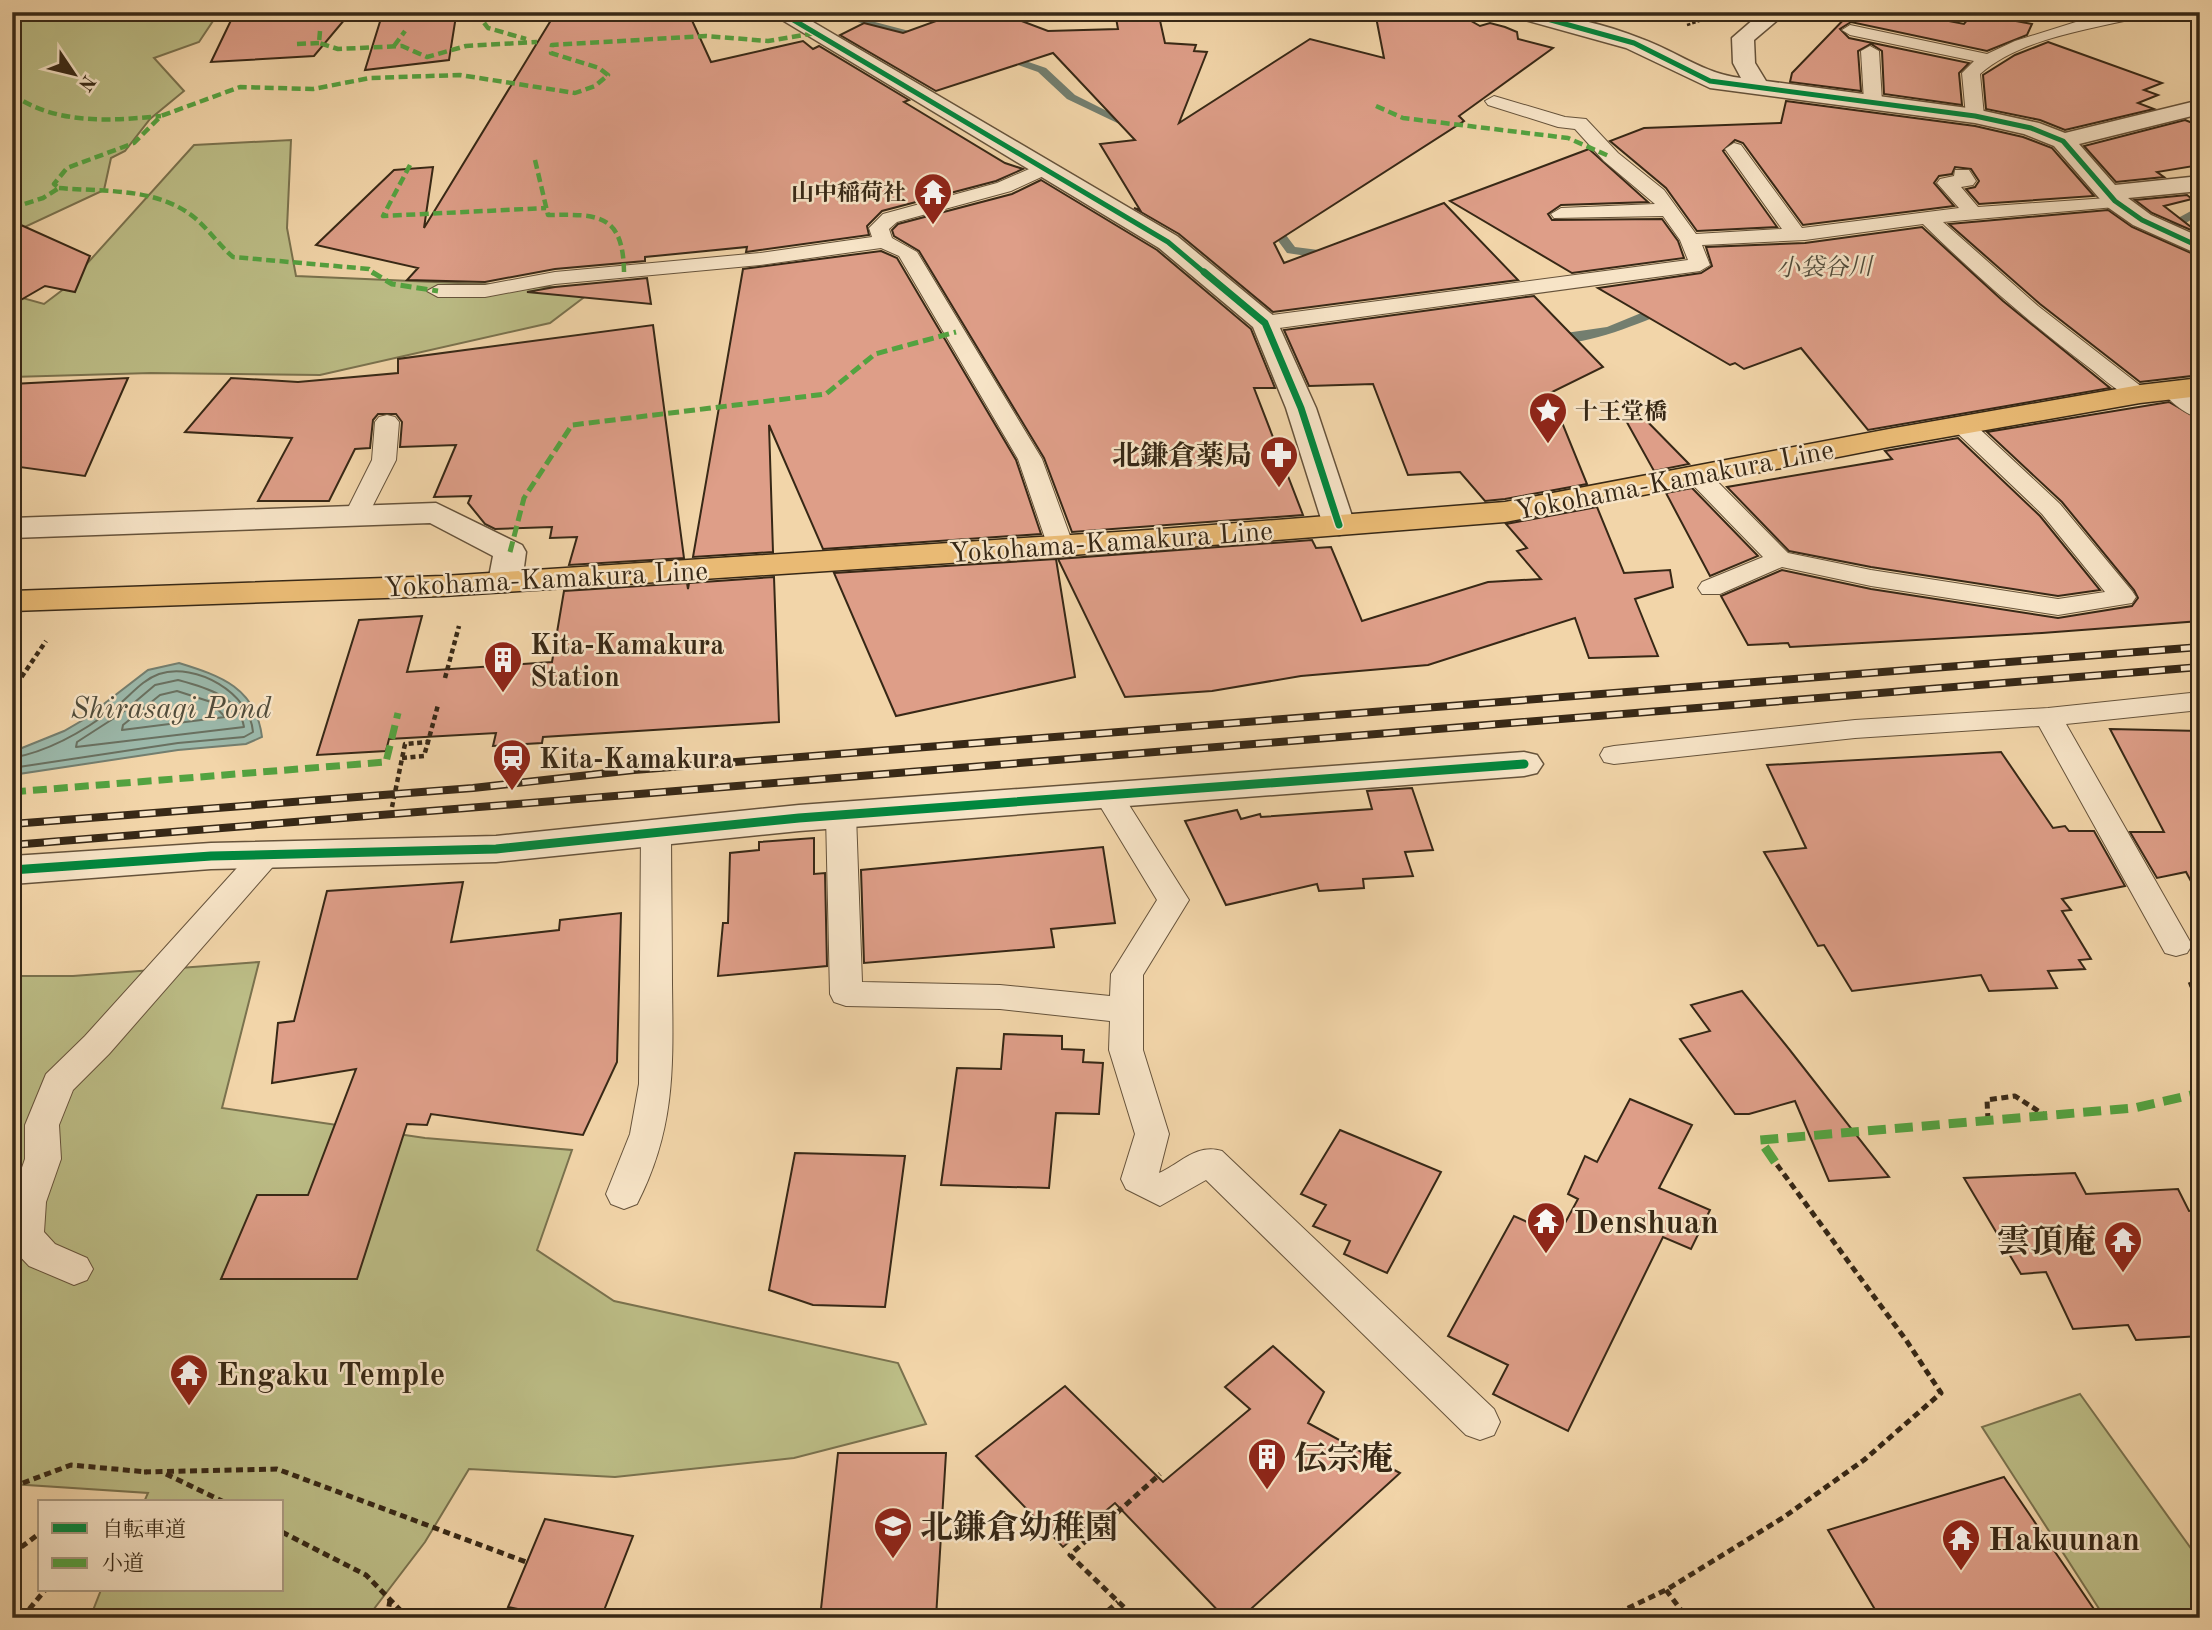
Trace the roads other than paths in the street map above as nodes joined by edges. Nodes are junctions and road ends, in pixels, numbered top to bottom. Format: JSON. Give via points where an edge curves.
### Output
{"nodes":[{"id":1,"x":829,"y":12,"type":"edge"},
{"id":2,"x":1522,"y":12,"type":"edge"},
{"id":3,"x":1776,"y":12,"type":"edge"},
{"id":4,"x":2024,"y":12,"type":"edge"},
{"id":5,"x":2131,"y":14,"type":"edge"},
{"id":6,"x":786,"y":16,"type":"edge"},
{"id":7,"x":2108,"y":19,"type":"junction"},
{"id":8,"x":1850,"y":30,"type":"dead end"},
{"id":9,"x":1870,"y":51,"type":"dead end"},
{"id":10,"x":1988,"y":59,"type":"junction"},
{"id":11,"x":1758,"y":88,"type":"junction"},
{"id":12,"x":1494,"y":101,"type":"dead end"},
{"id":13,"x":1873,"y":102,"type":"junction"},
{"id":14,"x":2200,"y":107,"type":"edge"},
{"id":15,"x":1975,"y":116,"type":"junction"},
{"id":16,"x":2063,"y":141,"type":"junction"},
{"id":17,"x":1734,"y":149,"type":"dead end"},
{"id":18,"x":1043,"y":169,"type":"junction"},
{"id":19,"x":1962,"y":174,"type":"dead end"},
{"id":20,"x":2200,"y":183,"type":"edge"},
{"id":21,"x":2112,"y":197,"type":"junction"},
{"id":22,"x":1666,"y":210,"type":"junction"},
{"id":23,"x":1561,"y":214,"type":"dead end"},
{"id":24,"x":1974,"y":214,"type":"junction"},
{"id":25,"x":1929,"y":219,"type":"junction"},
{"id":26,"x":1796,"y":234,"type":"junction"},
{"id":27,"x":1690,"y":240,"type":"junction"},
{"id":28,"x":883,"y":242,"type":"junction"},
{"id":29,"x":2200,"y":247,"type":"edge"},
{"id":30,"x":438,"y":291,"type":"dead end"},
{"id":31,"x":1265,"y":323,"type":"junction"},
{"id":32,"x":2186,"y":388,"type":"edge"},
{"id":33,"x":2140,"y":394,"type":"junction"},
{"id":34,"x":2200,"y":411,"type":"edge"},
{"id":35,"x":387,"y":422,"type":"dead end"},
{"id":36,"x":1962,"y":425,"type":"junction"},
{"id":37,"x":1698,"y":476,"type":"junction"},
{"id":38,"x":356,"y":516,"type":"junction"},
{"id":39,"x":1339,"y":525,"type":"junction"},
{"id":40,"x":12,"y":528,"type":"edge"},
{"id":41,"x":1060,"y":544,"type":"junction"},
{"id":42,"x":1779,"y":559,"type":"junction"},
{"id":43,"x":505,"y":582,"type":"junction"},
{"id":44,"x":1711,"y":588,"type":"dead end"},
{"id":45,"x":12,"y":601,"type":"edge"},
{"id":46,"x":2200,"y":701,"type":"edge"},
{"id":47,"x":2048,"y":717,"type":"junction"},
{"id":48,"x":1614,"y":755,"type":"dead end"},
{"id":49,"x":1524,"y":764,"type":"dead end"},
{"id":50,"x":1109,"y":796,"type":"junction"},
{"id":51,"x":841,"y":815,"type":"junction"},
{"id":52,"x":656,"y":833,"type":"junction"},
{"id":53,"x":266,"y":855,"type":"junction"},
{"id":54,"x":12,"y":870,"type":"edge"},
{"id":55,"x":2176,"y":945,"type":"dead end"},
{"id":56,"x":1126,"y":1010,"type":"junction"},
{"id":57,"x":624,"y":1194,"type":"dead end"},
{"id":58,"x":74,"y":1269,"type":"dead end"},
{"id":59,"x":1480,"y":1422,"type":"dead end"}],
"edges":[{"from":1,"to":6,"type":"lane"},
{"from":2,"to":11,"type":"street","via":[[1634,43],[1710,81]]},
{"from":3,"to":11,"type":"street","via":[[1743,38],[1744,63]]},
{"from":4,"to":7,"type":"lane"},
{"from":5,"to":7,"type":"lane"},
{"from":6,"to":18,"type":"street"},
{"from":7,"to":10,"type":"lane","via":[[2065,28]]},
{"from":8,"to":10,"type":"lane"},
{"from":9,"to":13,"type":"lane"},
{"from":10,"to":15,"type":"lane","via":[[1971,73]]},
{"from":11,"to":13,"type":"street"},
{"from":12,"to":22,"type":"lane","via":[[1580,123],[1611,157],[1657,194]]},
{"from":13,"to":15,"type":"street"},
{"from":14,"to":16,"type":"street"},
{"from":15,"to":16,"type":"street","via":[[2031,128]]},
{"from":16,"to":21,"type":"street"},
{"from":17,"to":26,"type":"lane"},
{"from":18,"to":28,"type":"lane","via":[[981,195],[890,218],[879,228]]},
{"from":18,"to":31,"type":"street","via":[[1168,242]]},
{"from":19,"to":24,"type":"lane","via":[[1966,181],[1947,183]]},
{"from":20,"to":21,"type":"street"},
{"from":21,"to":24,"type":"lane"},
{"from":21,"to":29,"type":"street","via":[[2142,220]]},
{"from":22,"to":23,"type":"lane"},
{"from":22,"to":27,"type":"lane"},
{"from":24,"to":25,"type":"lane"},
{"from":25,"to":26,"type":"lane"},
{"from":25,"to":33,"type":"lane","via":[[2007,290]]},
{"from":26,"to":27,"type":"lane"},
{"from":27,"to":31,"type":"lane","via":[[1700,265]]},
{"from":28,"to":30,"type":"lane","via":[[555,278],[485,291]]},
{"from":28,"to":41,"type":"lane","via":[[907,252],[1030,459]]},
{"from":31,"to":39,"type":"street","via":[[1301,408]]},
{"from":32,"to":33,"type":"main road","name":"Yokohama-Kamakura Line"},
{"from":32,"to":34,"type":"lane"},
{"from":33,"to":36,"type":"main road","name":"Yokohama-Kamakura Line"},
{"from":35,"to":38,"type":"lane","via":[[384,460]]},
{"from":36,"to":37,"type":"main road","name":"Yokohama-Kamakura Line"},
{"from":36,"to":42,"type":"lane","via":[[2052,509],[2123,597],[2058,607]]},
{"from":37,"to":39,"type":"main road","name":"Yokohama-Kamakura Line","via":[[1505,512]]},
{"from":37,"to":42,"type":"lane"},
{"from":38,"to":40,"type":"street"},
{"from":38,"to":43,"type":"street","via":[[436,513],[510,552]]},
{"from":39,"to":41,"type":"main road","name":"Yokohama-Kamakura Line"},
{"from":41,"to":43,"type":"main road","name":"Yokohama-Kamakura Line"},
{"from":42,"to":44,"type":"lane"},
{"from":43,"to":45,"type":"main road","name":"Yokohama-Kamakura Line"},
{"from":46,"to":47,"type":"lane"},
{"from":47,"to":48,"type":"lane","via":[[1855,729]]},
{"from":47,"to":55,"type":"lane"},
{"from":49,"to":50,"type":"street"},
{"from":50,"to":51,"type":"street"},
{"from":50,"to":56,"type":"lane","via":[[1172,900],[1127,974]]},
{"from":51,"to":52,"type":"street"},
{"from":51,"to":56,"type":"lane","via":[[846,994],[1000,997]]},
{"from":52,"to":53,"type":"street","via":[[496,849]]},
{"from":52,"to":57,"type":"lane","via":[[656,1084],[647,1134]]},
{"from":53,"to":54,"type":"street"},
{"from":53,"to":58,"type":"lane","via":[[58,1083],[42,1125],[43,1159],[28,1202],[26,1237],[42,1255]]},
{"from":56,"to":59,"type":"lane","via":[[1126,1050],[1152,1134],[1139,1180],[1160,1191],[1209,1161]]}]}
